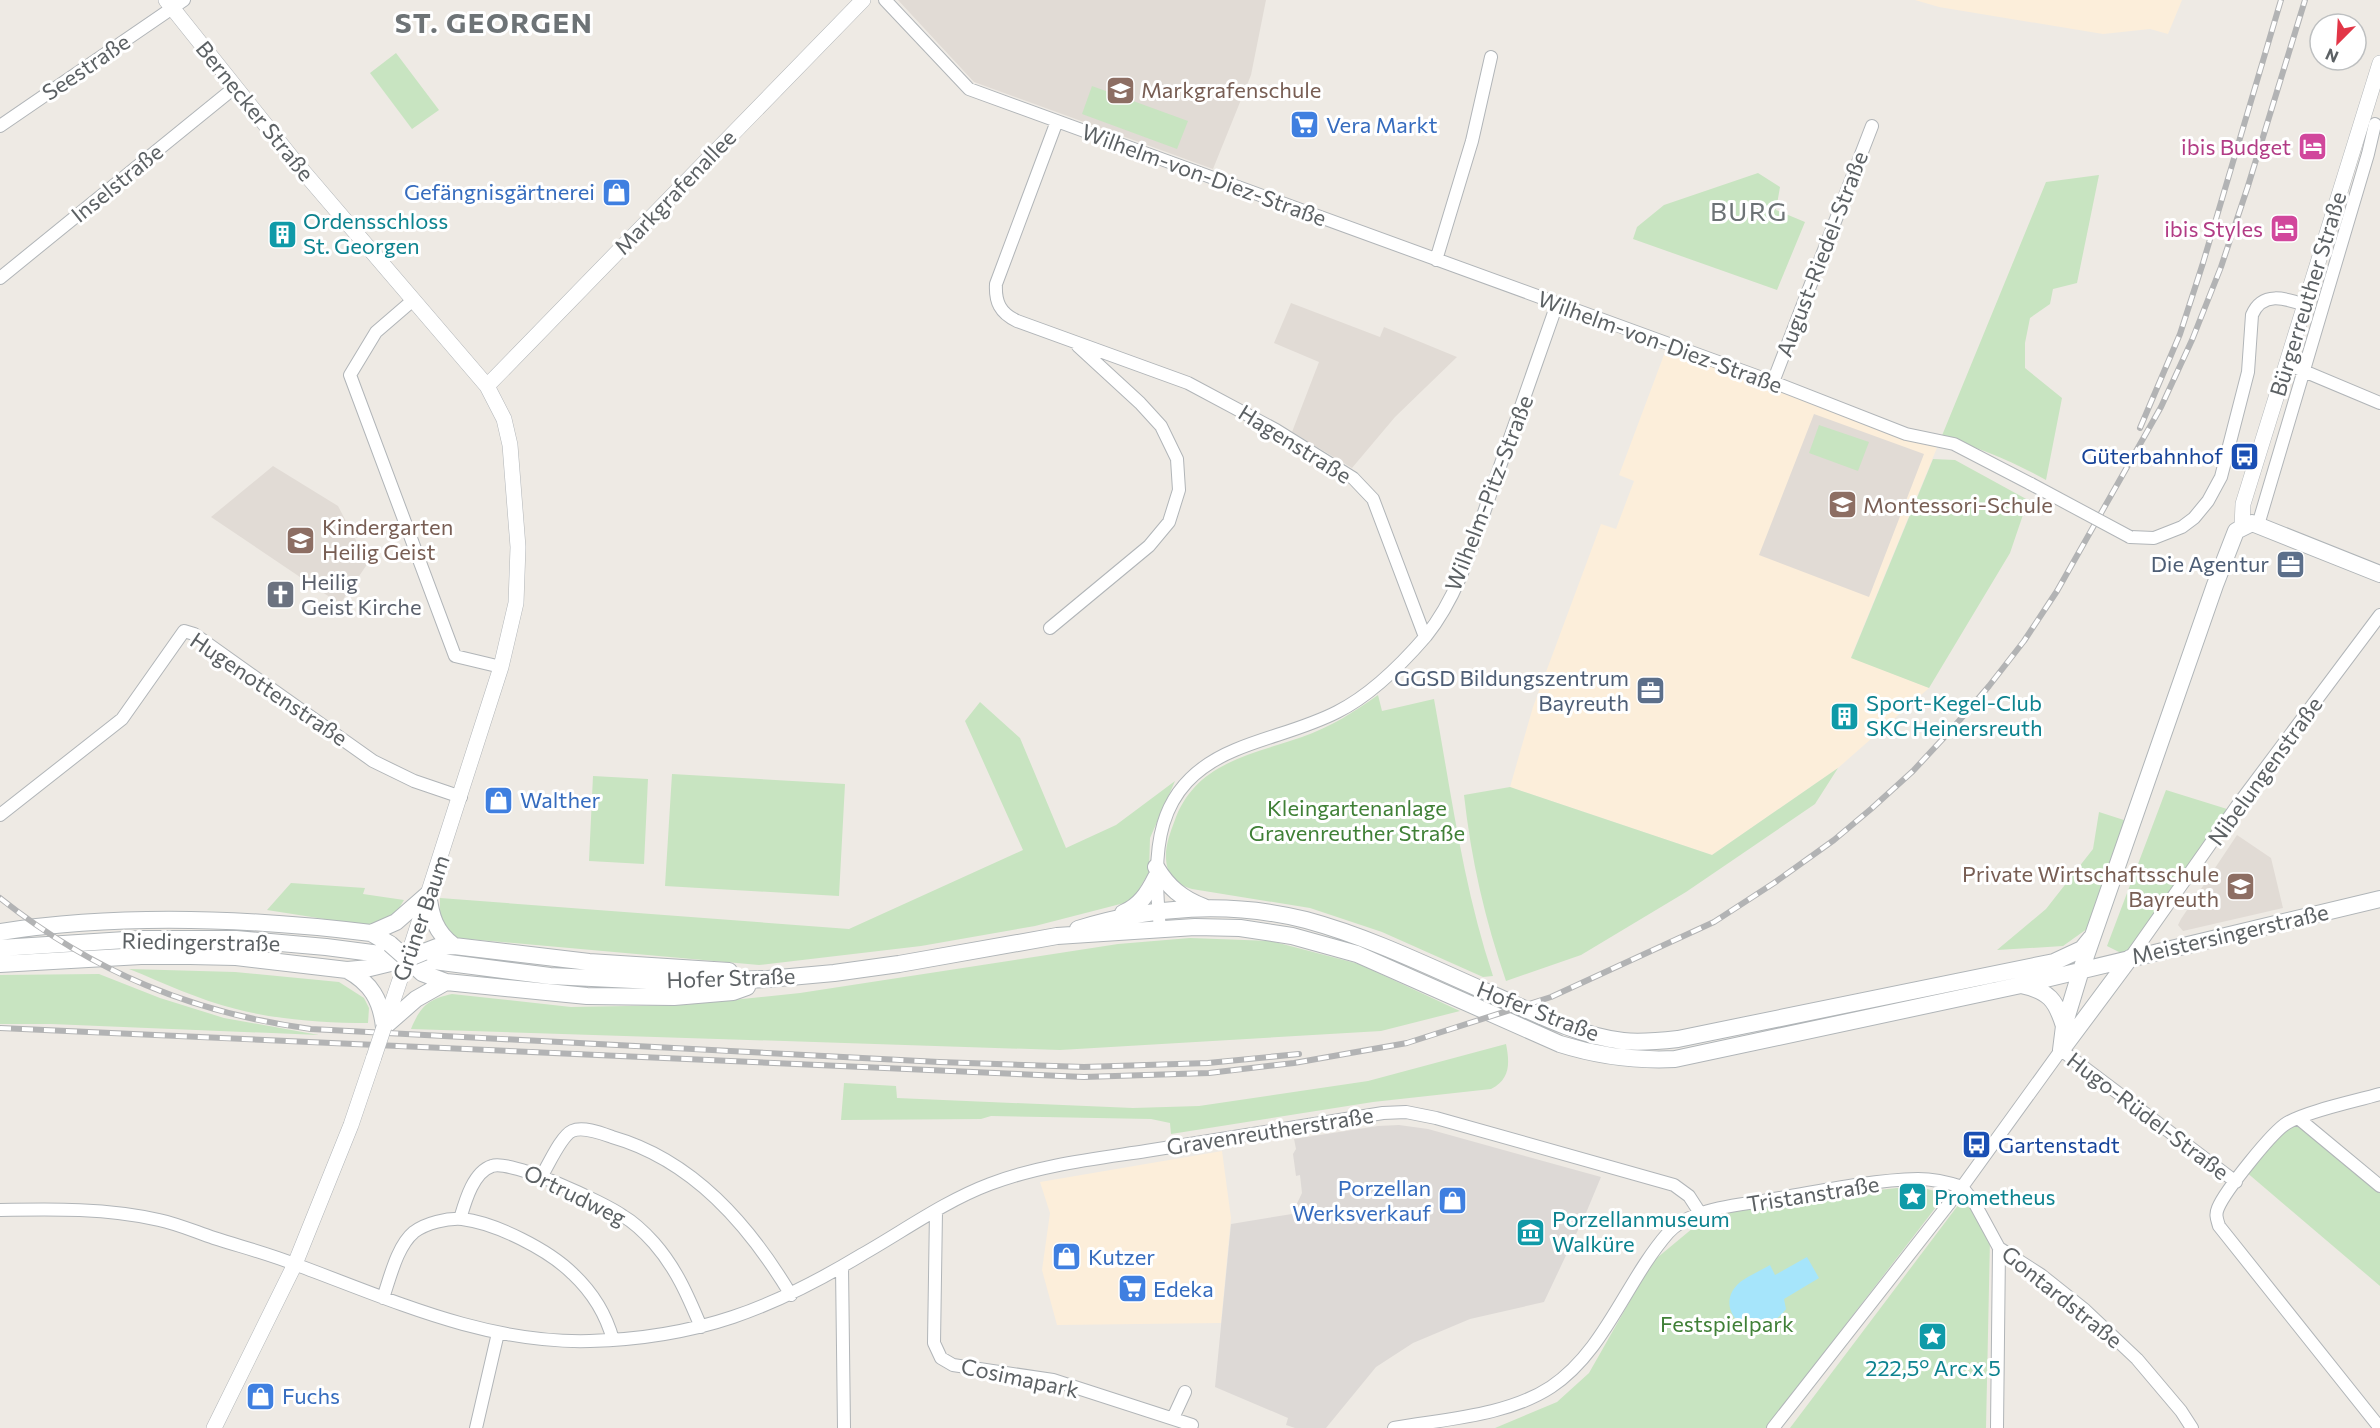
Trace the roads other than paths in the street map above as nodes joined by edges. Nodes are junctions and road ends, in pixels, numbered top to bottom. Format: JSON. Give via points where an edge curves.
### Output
{"nodes":[{"id":1,"x":863,"y":0,"type":"edge"},
{"id":2,"x":885,"y":0,"type":"edge"},
{"id":3,"x":174,"y":3,"type":"edge"},
{"id":4,"x":1491,"y":57,"type":"dead end"},
{"id":5,"x":2380,"y":63,"type":"edge"},
{"id":6,"x":234,"y":87,"type":"junction"},
{"id":7,"x":1057,"y":122,"type":"junction"},
{"id":8,"x":2372,"y":123,"type":"edge"},
{"id":9,"x":0,"y":126,"type":"edge"},
{"id":10,"x":1872,"y":126,"type":"dead end"},
{"id":11,"x":1436,"y":260,"type":"junction"},
{"id":12,"x":0,"y":278,"type":"edge"},
{"id":13,"x":412,"y":301,"type":"junction"},
{"id":14,"x":1557,"y":304,"type":"junction"},
{"id":15,"x":2306,"y":305,"type":"junction"},
{"id":16,"x":1075,"y":343,"type":"junction"},
{"id":17,"x":2287,"y":364,"type":"junction"},
{"id":18,"x":2302,"y":371,"type":"junction"},
{"id":19,"x":1773,"y":382,"type":"junction"},
{"id":20,"x":487,"y":386,"type":"junction"},
{"id":21,"x":2380,"y":402,"type":"edge"},
{"id":22,"x":2244,"y":529,"type":"junction"},
{"id":23,"x":2380,"y":574,"type":"edge"},
{"id":24,"x":2380,"y":615,"type":"edge"},
{"id":25,"x":1050,"y":628,"type":"dead end"},
{"id":26,"x":1425,"y":637,"type":"junction"},
{"id":27,"x":501,"y":667,"type":"junction"},
{"id":28,"x":461,"y":797,"type":"junction"},
{"id":29,"x":0,"y":815,"type":"edge"},
{"id":30,"x":1156,"y":872,"type":"junction"},
{"id":31,"x":428,"y":894,"type":"junction"},
{"id":32,"x":2380,"y":899,"type":"edge"},
{"id":33,"x":1208,"y":908,"type":"junction"},
{"id":34,"x":1158,"y":911,"type":"junction"},
{"id":35,"x":1113,"y":918,"type":"junction"},
{"id":36,"x":1160,"y":930,"type":"junction"},
{"id":37,"x":0,"y":933,"type":"edge"},
{"id":38,"x":371,"y":933,"type":"junction"},
{"id":39,"x":1057,"y":936,"type":"junction"},
{"id":40,"x":2091,"y":938,"type":"junction"},
{"id":41,"x":454,"y":946,"type":"junction"},
{"id":42,"x":0,"y":948,"type":"edge"},
{"id":43,"x":2130,"y":957,"type":"junction"},
{"id":44,"x":405,"y":958,"type":"junction"},
{"id":45,"x":0,"y":964,"type":"edge"},
{"id":46,"x":347,"y":969,"type":"junction"},
{"id":47,"x":2081,"y":970,"type":"junction"},
{"id":48,"x":768,"y":979,"type":"junction"},
{"id":49,"x":446,"y":982,"type":"junction"},
{"id":50,"x":2021,"y":985,"type":"junction"},
{"id":51,"x":2073,"y":994,"type":"junction"},
{"id":52,"x":2090,"y":1012,"type":"junction"},
{"id":53,"x":2064,"y":1026,"type":"junction"},
{"id":54,"x":384,"y":1027,"type":"junction"},
{"id":55,"x":2061,"y":1050,"type":"junction"},
{"id":56,"x":2380,"y":1094,"type":"edge"},
{"id":57,"x":2298,"y":1118,"type":"junction"},
{"id":58,"x":542,"y":1177,"type":"junction"},
{"id":59,"x":2236,"y":1182,"type":"junction"},
{"id":60,"x":2380,"y":1186,"type":"edge"},
{"id":61,"x":1962,"y":1187,"type":"junction"},
{"id":62,"x":0,"y":1210,"type":"edge"},
{"id":63,"x":936,"y":1211,"type":"junction"},
{"id":64,"x":1700,"y":1213,"type":"junction"},
{"id":65,"x":460,"y":1219,"type":"junction"},
{"id":66,"x":1999,"y":1248,"type":"junction"},
{"id":67,"x":295,"y":1264,"type":"junction"},
{"id":68,"x":842,"y":1267,"type":"junction"},
{"id":69,"x":791,"y":1295,"type":"junction"},
{"id":70,"x":382,"y":1298,"type":"junction"},
{"id":71,"x":700,"y":1327,"type":"junction"},
{"id":72,"x":498,"y":1333,"type":"junction"},
{"id":73,"x":613,"y":1340,"type":"junction"},
{"id":74,"x":1185,"y":1392,"type":"dead end"},
{"id":75,"x":1173,"y":1418,"type":"junction"},
{"id":76,"x":1192,"y":1425,"type":"dead end"},
{"id":77,"x":214,"y":1428,"type":"edge"},
{"id":78,"x":476,"y":1428,"type":"edge"},
{"id":79,"x":844,"y":1428,"type":"edge"},
{"id":80,"x":1394,"y":1428,"type":"edge"},
{"id":81,"x":1773,"y":1428,"type":"edge"},
{"id":82,"x":1997,"y":1428,"type":"edge"},
{"id":83,"x":2192,"y":1428,"type":"edge"},
{"id":84,"x":2380,"y":1428,"type":"edge"}],
"edges":[{"from":1,"to":20,"type":"street","name":"Markgrafenallee"},
{"from":2,"to":7,"type":"street","name":"Wilhelm-von-Diez-Straße","via":[[969,89]]},
{"from":3,"to":6,"type":"street","name":"Bernecker Straße"},
{"from":3,"to":9,"type":"street","name":"Seestraße"},
{"from":4,"to":11,"type":"street","via":[[1472,141]]},
{"from":5,"to":8,"type":"street","name":"Bürgerreuther Straße"},
{"from":6,"to":12,"type":"street","name":"Inselstraße"},
{"from":6,"to":13,"type":"street","name":"Bernecker Straße"},
{"from":7,"to":11,"type":"street","name":"Wilhelm-von-Diez-Straße"},
{"from":7,"to":16,"type":"street","name":"Hagenstraße","via":[[996,284],[996,295],[1000,308],[1010,318]]},
{"from":8,"to":15,"type":"street","name":"Bürgerreuther Straße"},
{"from":8,"to":18,"type":"street","name":"Bürgerreuther Straße","via":[[2368,154]]},
{"from":10,"to":19,"type":"street","name":"August-Riedel-Straße"},
{"from":11,"to":14,"type":"street","name":"Wilhelm-von-Diez-Straße"},
{"from":13,"to":20,"type":"street","name":"Bernecker Straße"},
{"from":13,"to":27,"type":"street","via":[[376,332],[350,375],[455,656]]},
{"from":14,"to":19,"type":"street","name":"Wilhelm-von-Diez-Straße"},
{"from":14,"to":26,"type":"street","name":"Wilhelm-Pitz-Straße","via":[[1467,558],[1451,597]]},
{"from":15,"to":17,"type":"street","name":"Bürgerreuther Straße"},
{"from":15,"to":19,"type":"street","name":"Wilhelm-von-Diez-Straße","bridge":true,"via":[[2278,298],[2263,300],[2254,309],[2248,372],[2221,477],[2194,518],[2154,538],[2130,537],[1954,444],[1906,434]]},
{"from":16,"to":25,"type":"street","name":"Hagenstraße","via":[[1161,426],[1177,459],[1179,490],[1169,522],[1149,546]]},
{"from":16,"to":26,"type":"street","name":"Hagenstraße","via":[[1188,383],[1276,430],[1353,478],[1373,499]]},
{"from":17,"to":18,"type":"street"},
{"from":17,"to":22,"type":"street","name":"Bürgerreuther Straße","via":[[2243,504]]},
{"from":18,"to":21,"type":"street"},
{"from":18,"to":22,"type":"street","name":"Bürgerreuther Straße"},
{"from":20,"to":27,"type":"street","name":"Grüner Baum","via":[[504,419],[510,446],[518,547],[516,603]]},
{"from":22,"to":23,"type":"main road"},
{"from":22,"to":40,"type":"main road","name":"Bürgerreuther Straße"},
{"from":24,"to":43,"type":"street","name":"Nibelungenstraße"},
{"from":26,"to":30,"type":"street","name":"Wilhelm-Pitz-Straße","via":[[1376,687],[1338,712],[1235,750],[1202,768],[1186,783],[1162,825]]},
{"from":27,"to":28,"type":"street","name":"Grüner Baum"},
{"from":28,"to":29,"type":"street","name":"Hugenottenstraße","via":[[373,761],[194,634],[184,631],[122,719]]},
{"from":28,"to":31,"type":"street","name":"Grüner Baum"},
{"from":30,"to":33,"type":"main road","via":[[1179,895]]},
{"from":30,"to":34,"type":"street","name":"Wilhelm-Pitz-Straße"},
{"from":30,"to":35,"type":"main road","via":[[1141,902]]},
{"from":31,"to":38,"type":"main road","via":[[396,922]]},
{"from":31,"to":41,"type":"main road","via":[[435,926]]},
{"from":31,"to":44,"type":"street","name":"Grüner Baum"},
{"from":32,"to":43,"type":"main road","name":"Meistersingerstraße"},
{"from":33,"to":34,"type":"main road","name":"Hofer Straße"},
{"from":33,"to":40,"type":"main road","name":"Hofer Straße","via":[[1305,920],[1373,942],[1569,1027],[1624,1041],[1678,1039],[2054,962],[2082,949]]},
{"from":34,"to":35,"type":"main road","name":"Hofer Straße"},
{"from":34,"to":36,"type":"street","name":"Wilhelm-Pitz-Straße"},
{"from":35,"to":39,"type":"main road","name":"Hofer Straße"},
{"from":36,"to":39,"type":"main road","name":"Hofer Straße"},
{"from":36,"to":50,"type":"main road","name":"Hofer Straße","via":[[1240,928],[1292,936],[1357,954],[1560,1044],[1594,1054],[1643,1060],[1675,1059]]},
{"from":37,"to":38,"type":"main road","via":[[91,922],[202,920]]},
{"from":38,"to":44,"type":"main road","bridge":true},
{"from":39,"to":48,"type":"main road","name":"Hofer Straße","via":[[900,964]]},
{"from":40,"to":47,"type":"main road","name":"Bürgerreuther Straße"},
{"from":41,"to":44,"type":"main road","via":[[437,947]]},
{"from":41,"to":48,"type":"main road","via":[[553,958],[732,971]]},
{"from":42,"to":44,"type":"main road","name":"Riedingerstraße","via":[[141,939],[236,939]]},
{"from":43,"to":47,"type":"main road","name":"Meistersingerstraße"},
{"from":43,"to":52,"type":"main road"},
{"from":44,"to":46,"type":"main road"},
{"from":44,"to":48,"type":"main road","name":"Hofer Straße","via":[[588,979]]},
{"from":44,"to":49,"type":"main road","via":[[422,973]]},
{"from":44,"to":54,"type":"street","name":"Grüner Baum"},
{"from":45,"to":46,"type":"main road","via":[[190,956]]},
{"from":46,"to":54,"type":"main road","via":[[359,976],[377,997]]},
{"from":47,"to":50,"type":"main road","name":"Hofer Straße"},
{"from":47,"to":51,"type":"main road","name":"Bürgerreuther Straße"},
{"from":48,"to":49,"type":"main road","via":[[733,992],[626,998]]},
{"from":49,"to":54,"type":"main road","via":[[416,999]]},
{"from":50,"to":53,"type":"main road","via":[[2048,995],[2055,1002]]},
{"from":51,"to":52,"type":"main road","via":[[2077,1004]]},
{"from":51,"to":53,"type":"main road","name":"Bürgerreuther Straße"},
{"from":52,"to":55,"type":"main road"},
{"from":53,"to":55,"type":"main road","name":"Bürgerreuther Straße"},
{"from":54,"to":67,"type":"street","name":"Grüner Baum","bridge":true,"via":[[351,1125]]},
{"from":55,"to":59,"type":"street","name":"Hugo-Rüdel-Straße"},
{"from":55,"to":61,"type":"street"},
{"from":56,"to":57,"type":"street"},
{"from":57,"to":59,"type":"street","via":[[2279,1129]]},
{"from":57,"to":60,"type":"street"},
{"from":58,"to":65,"type":"street","name":"Ortrudweg","via":[[513,1166],[492,1166],[474,1183]]},
{"from":58,"to":69,"type":"street","via":[[566,1136],[575,1130],[596,1132],[638,1146],[688,1174],[716,1198],[756,1242]]},
{"from":58,"to":71,"type":"street","name":"Ortrudweg","via":[[614,1210],[643,1232],[678,1274]]},
{"from":59,"to":84,"type":"street","via":[[2219,1206],[2219,1226]]},
{"from":61,"to":64,"type":"street","name":"Tristanstraße","via":[[1918,1179],[1836,1188]]},
{"from":61,"to":66,"type":"street","name":"Gontardstraße"},
{"from":61,"to":81,"type":"street"},
{"from":62,"to":67,"type":"street","name":"Gravenreutherstraße","via":[[52,1209],[160,1220]]},
{"from":63,"to":64,"type":"street","name":"Gravenreutherstraße","via":[[990,1184],[1034,1171],[1401,1112],[1436,1118],[1674,1185],[1686,1193]]},
{"from":63,"to":68,"type":"street","name":"Gravenreutherstraße"},
{"from":63,"to":75,"type":"street","name":"Cosimapark","via":[[934,1343],[941,1358],[953,1365],[1053,1380]]},
{"from":64,"to":80,"type":"street","name":"Tristanstraße","via":[[1669,1232],[1587,1352],[1553,1386],[1504,1408]]},
{"from":65,"to":70,"type":"street","via":[[428,1224],[411,1236]]},
{"from":65,"to":73,"type":"street","via":[[510,1235],[564,1265],[595,1299]]},
{"from":66,"to":82,"type":"street"},
{"from":66,"to":83,"type":"street","name":"Gontardstraße","via":[[2085,1310],[2137,1359]]},
{"from":67,"to":70,"type":"street","name":"Gravenreutherstraße"},
{"from":67,"to":77,"type":"street","name":"Grüner Baum"},
{"from":68,"to":69,"type":"street","name":"Gravenreutherstraße"},
{"from":68,"to":79,"type":"street"},
{"from":69,"to":71,"type":"street","name":"Gravenreutherstraße","via":[[741,1316]]},
{"from":70,"to":72,"type":"street","name":"Gravenreutherstraße"},
{"from":71,"to":73,"type":"street","name":"Gravenreutherstraße"},
{"from":72,"to":73,"type":"street","name":"Gravenreutherstraße","via":[[558,1340]]},
{"from":72,"to":78,"type":"street"},
{"from":74,"to":75,"type":"street"},
{"from":75,"to":76,"type":"street","name":"Cosimapark"}]}
